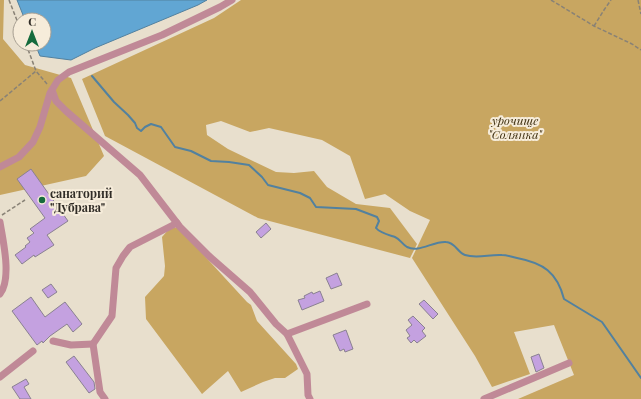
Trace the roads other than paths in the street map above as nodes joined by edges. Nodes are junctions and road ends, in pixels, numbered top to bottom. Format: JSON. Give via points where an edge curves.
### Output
{"nodes":[{"id":1,"x":232,"y":0,"type":"edge"},
{"id":2,"x":52,"y":90,"type":"junction"},
{"id":3,"x":0,"y":167,"type":"edge"},
{"id":4,"x":0,"y":222,"type":"edge"},
{"id":5,"x":179,"y":225,"type":"junction"},
{"id":6,"x":0,"y":294,"type":"edge"},
{"id":7,"x":367,"y":304,"type":"dead end"},
{"id":8,"x":287,"y":334,"type":"junction"},
{"id":9,"x":53,"y":341,"type":"dead end"},
{"id":10,"x":93,"y":344,"type":"junction"},
{"id":11,"x":33,"y":351,"type":"dead end"},
{"id":12,"x":569,"y":363,"type":"dead end"},
{"id":13,"x":0,"y":377,"type":"edge"},
{"id":14,"x":105,"y":399,"type":"edge"},
{"id":15,"x":310,"y":399,"type":"edge"},
{"id":16,"x":484,"y":399,"type":"edge"}],
"edges":[{"from":1,"to":2,"type":"street","via":[[162,35],[69,72],[58,80]]},
{"from":2,"to":3,"type":"street","via":[[33,142],[19,157]]},
{"from":2,"to":5,"type":"street","via":[[56,101],[66,111],[140,175]]},
{"from":4,"to":6,"type":"street","via":[[6,280]]},
{"from":5,"to":8,"type":"street","via":[[250,292]]},
{"from":5,"to":10,"type":"street","via":[[130,247],[123,256],[116,268],[112,316]]},
{"from":7,"to":8,"type":"street"},
{"from":8,"to":15,"type":"street","via":[[307,374]]},
{"from":9,"to":10,"type":"street","via":[[71,345]]},
{"from":10,"to":14,"type":"street","via":[[100,392]]},
{"from":11,"to":13,"type":"street"},
{"from":12,"to":16,"type":"street"}]}
